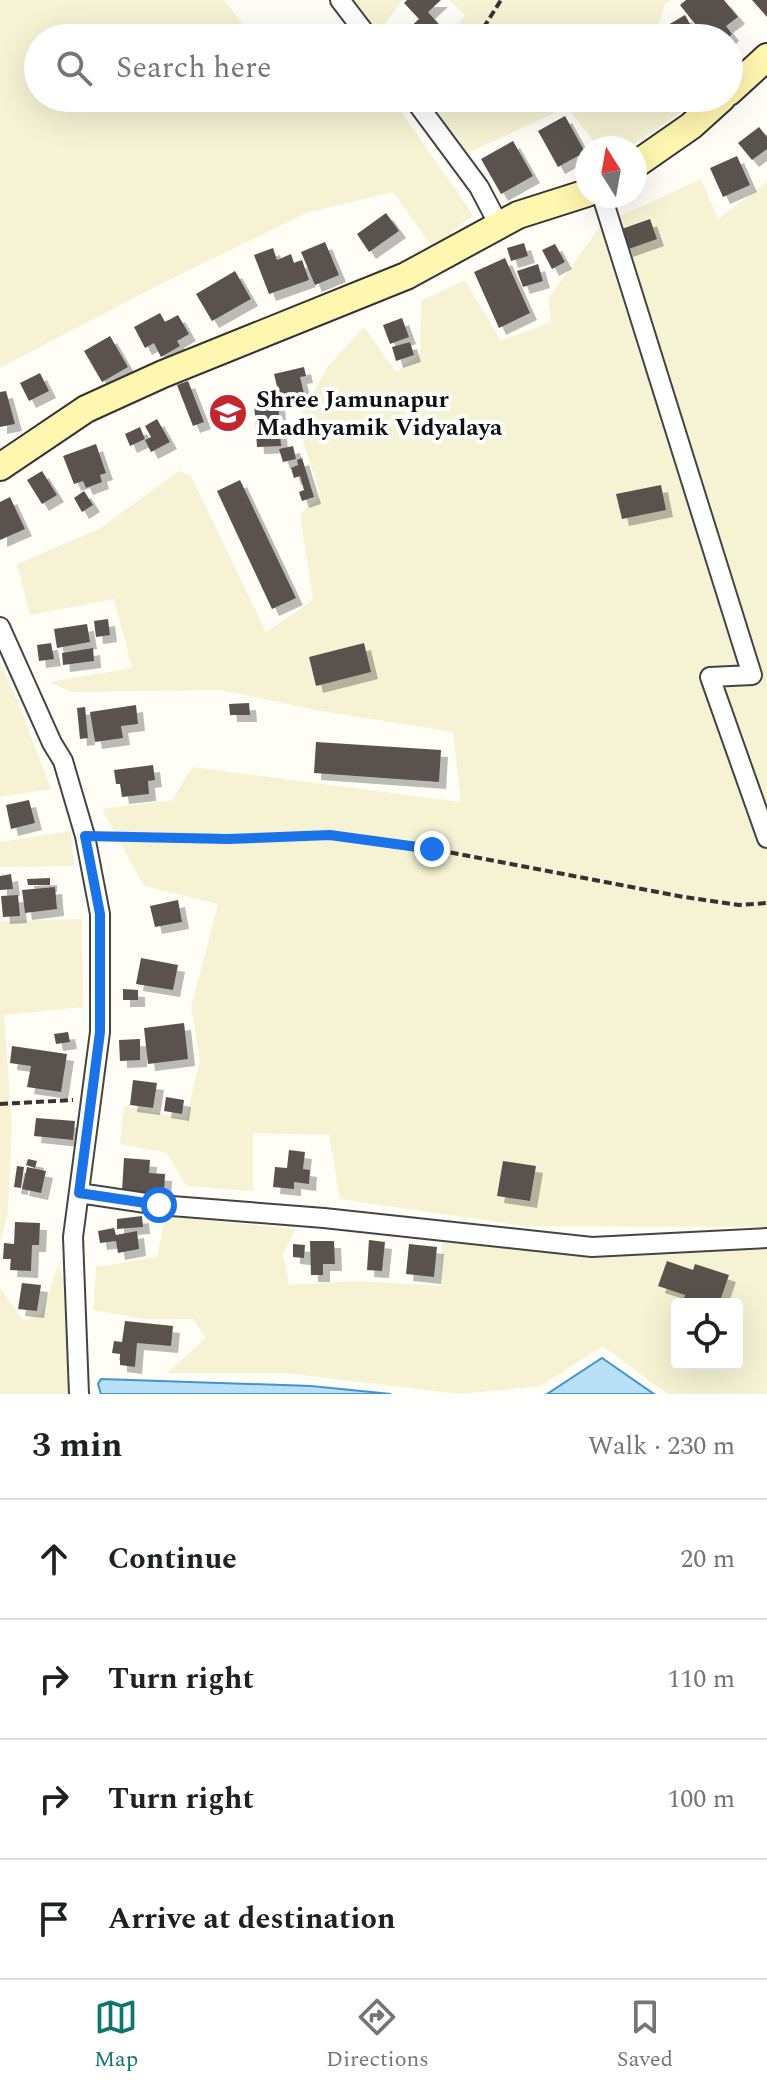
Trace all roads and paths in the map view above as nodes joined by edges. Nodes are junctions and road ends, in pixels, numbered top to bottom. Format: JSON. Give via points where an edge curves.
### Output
{"nodes":[{"id":1,"x":340,"y":0,"type":"edge"},
{"id":2,"x":501,"y":0,"type":"edge"},
{"id":3,"x":358,"y":24,"type":"edge"},
{"id":4,"x":486,"y":24,"type":"edge"},
{"id":5,"x":767,"y":57,"type":"edge"},
{"id":6,"x":743,"y":79,"type":"edge"},
{"id":7,"x":423,"y":112,"type":"edge"},
{"id":8,"x":706,"y":112,"type":"edge"},
{"id":9,"x":647,"y":157,"type":"edge"},
{"id":10,"x":575,"y":197,"type":"edge"},
{"id":11,"x":606,"y":208,"type":"edge"},
{"id":12,"x":500,"y":227,"type":"junction"},
{"id":13,"x":0,"y":467,"type":"edge"},
{"id":14,"x":0,"y":627,"type":"edge"},
{"id":15,"x":85,"y":836,"type":"junction"},
{"id":16,"x":767,"y":838,"type":"edge"},
{"id":17,"x":767,"y":903,"type":"edge"},
{"id":18,"x":93,"y":1099,"type":"junction"},
{"id":19,"x":0,"y":1104,"type":"edge"},
{"id":20,"x":79,"y":1193,"type":"junction"},
{"id":21,"x":767,"y":1238,"type":"edge"},
{"id":22,"x":79,"y":1394,"type":"edge"}],
"edges":[{"from":1,"to":3,"type":"street"},
{"from":2,"to":4,"type":"path"},
{"from":5,"to":6,"type":"street"},
{"from":7,"to":12,"type":"street","via":[[479,187]]},
{"from":8,"to":9,"type":"street"},
{"from":10,"to":12,"type":"street","via":[[518,215]]},
{"from":11,"to":16,"type":"street","via":[[752,675],[710,677]]},
{"from":12,"to":13,"type":"street","via":[[406,276],[86,409]]},
{"from":14,"to":15,"type":"street","via":[[63,761]]},
{"from":15,"to":17,"type":"path","via":[[330,835],[684,897],[739,905]]},
{"from":15,"to":18,"type":"street","via":[[100,914],[100,1032]]},
{"from":18,"to":19,"type":"path"},
{"from":18,"to":20,"type":"street"},
{"from":20,"to":21,"type":"street","via":[[592,1247]]},
{"from":20,"to":22,"type":"street","via":[[73,1237]]}]}
